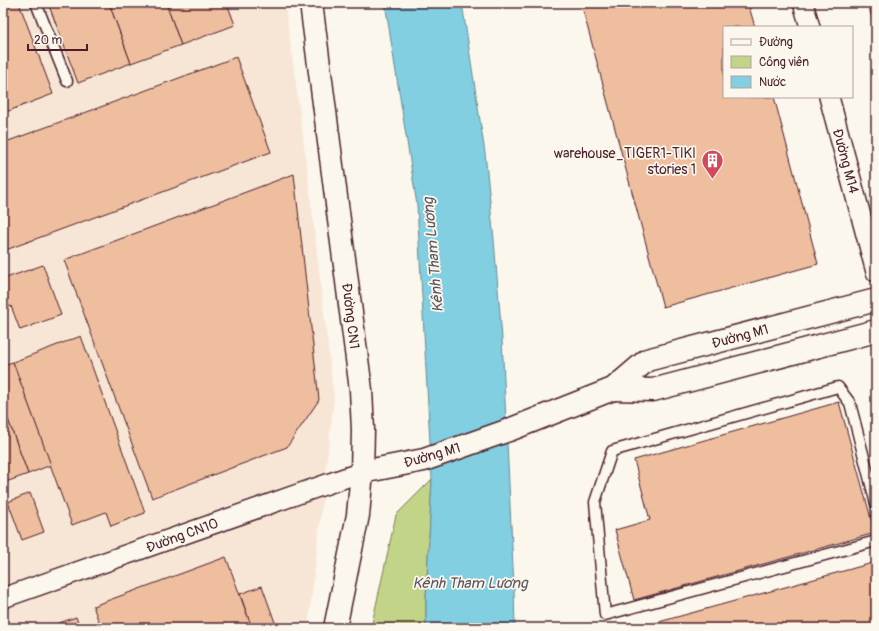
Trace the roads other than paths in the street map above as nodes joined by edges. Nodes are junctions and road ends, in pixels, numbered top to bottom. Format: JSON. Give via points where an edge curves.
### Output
{"nodes":[{"id":1,"x":36,"y":3,"type":"edge"},
{"id":2,"x":311,"y":3,"type":"edge"},
{"id":3,"x":803,"y":3,"type":"edge"},
{"id":4,"x":810,"y":26,"type":"edge"},
{"id":5,"x":67,"y":81,"type":"dead end"},
{"id":6,"x":829,"y":98,"type":"edge"},
{"id":7,"x":876,"y":272,"type":"edge"},
{"id":8,"x":876,"y":300,"type":"edge"},
{"id":9,"x":876,"y":330,"type":"edge"},
{"id":10,"x":613,"y":390,"type":"junction"},
{"id":11,"x":362,"y":472,"type":"junction"},
{"id":12,"x":876,"y":504,"type":"edge"},
{"id":13,"x":876,"y":541,"type":"edge"},
{"id":14,"x":3,"y":598,"type":"edge"},
{"id":15,"x":336,"y":628,"type":"edge"}],
"edges":[{"from":1,"to":5,"type":"lane"},
{"from":2,"to":11,"type":"street","name":"Đường CN1","via":[[361,390]]},
{"from":3,"to":4,"type":"street"},
{"from":6,"to":7,"type":"street","name":"Đường M14"},
{"from":8,"to":10,"type":"street","name":"Đường M1","via":[[647,360]]},
{"from":9,"to":10,"type":"street","name":"Đường M1","via":[[653,390]]},
{"from":10,"to":11,"type":"street","name":"Đường M1","via":[[424,460]]},
{"from":11,"to":14,"type":"street","name":"Đường CN10"},
{"from":11,"to":15,"type":"street","name":"Đường CN1","via":[[358,515]]},
{"from":12,"to":13,"type":"lane","via":[[850,403],[838,387],[612,451],[595,502],[605,615]]}]}
